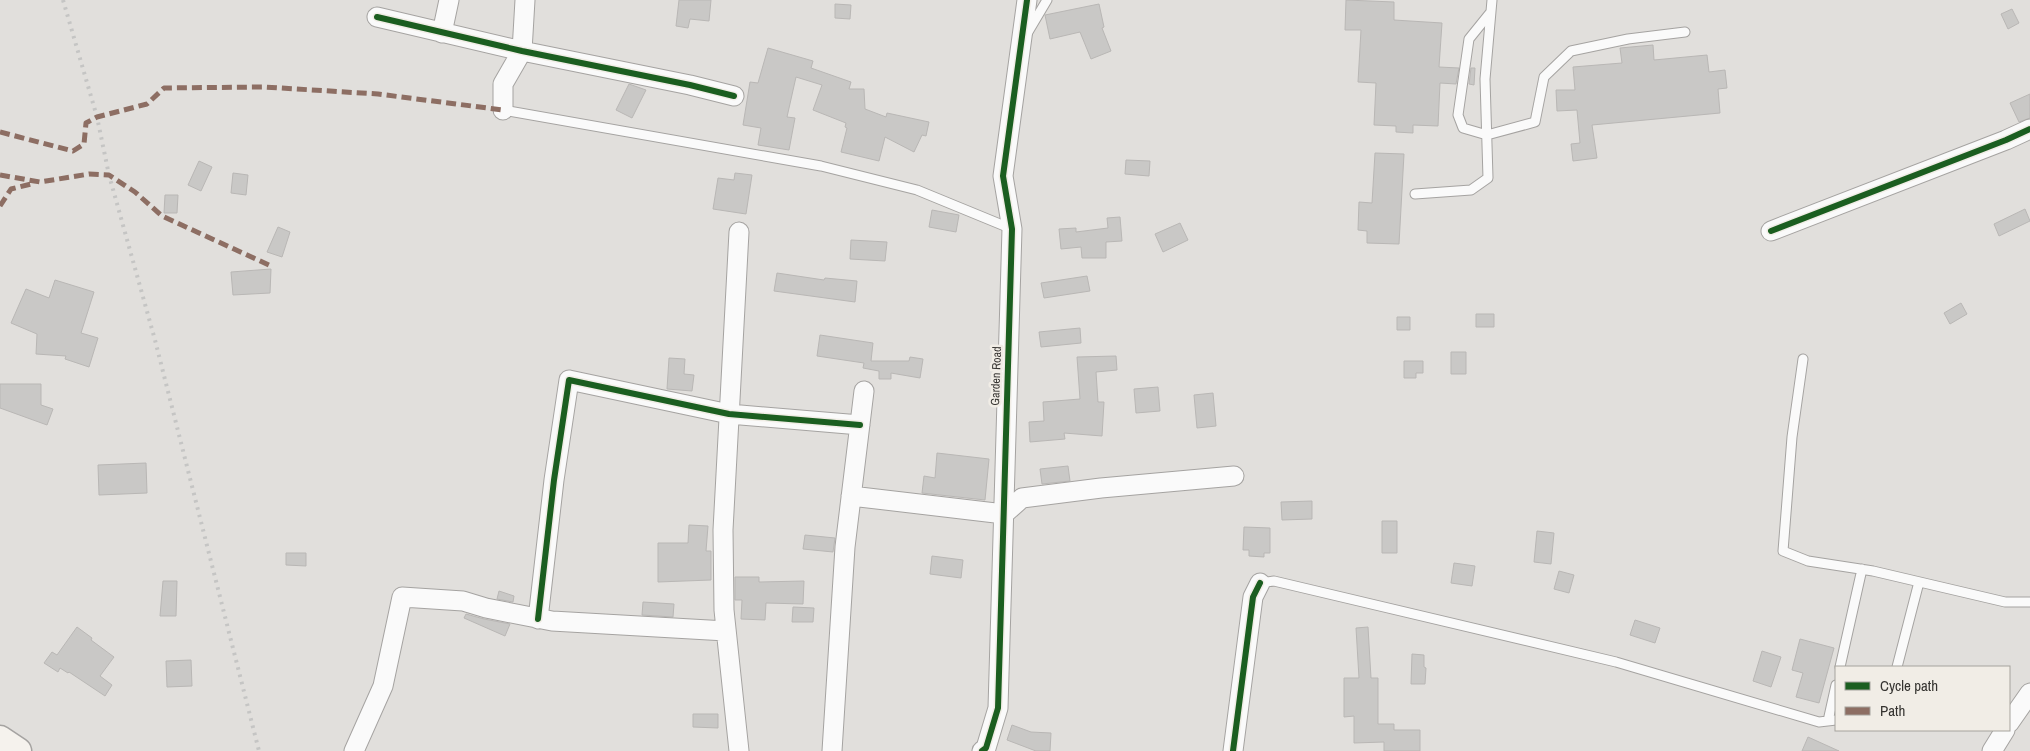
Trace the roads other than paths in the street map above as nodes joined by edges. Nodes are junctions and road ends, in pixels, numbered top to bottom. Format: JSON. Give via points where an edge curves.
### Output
{"nodes":[{"id":1,"x":449,"y":0,"type":"edge"},
{"id":2,"x":525,"y":0,"type":"edge"},
{"id":3,"x":1027,"y":0,"type":"edge"},
{"id":4,"x":1047,"y":0,"type":"edge"},
{"id":5,"x":1492,"y":0,"type":"edge"},
{"id":6,"x":1490,"y":13,"type":"junction"},
{"id":7,"x":377,"y":17,"type":"dead end"},
{"id":8,"x":1685,"y":32,"type":"dead end"},
{"id":9,"x":442,"y":33,"type":"junction"},
{"id":10,"x":1023,"y":38,"type":"junction"},
{"id":11,"x":522,"y":51,"type":"junction"},
{"id":12,"x":734,"y":96,"type":"dead end"},
{"id":13,"x":503,"y":110,"type":"joint"},
{"id":14,"x":2030,"y":128,"type":"edge"},
{"id":15,"x":1487,"y":135,"type":"junction"},
{"id":16,"x":1415,"y":194,"type":"dead end"},
{"id":17,"x":1012,"y":229,"type":"junction"},
{"id":18,"x":1771,"y":231,"type":"dead end"},
{"id":19,"x":739,"y":232,"type":"dead end"},
{"id":20,"x":1803,"y":358,"type":"dead end"},
{"id":21,"x":864,"y":391,"type":"dead end"},
{"id":22,"x":729,"y":414,"type":"junction"},
{"id":23,"x":860,"y":425,"type":"junction"},
{"id":24,"x":1234,"y":476,"type":"dead end"},
{"id":25,"x":851,"y":496,"type":"junction"},
{"id":26,"x":1004,"y":514,"type":"junction"},
{"id":27,"x":1862,"y":569,"type":"junction"},
{"id":28,"x":1919,"y":582,"type":"junction"},
{"id":29,"x":1260,"y":584,"type":"joint"},
{"id":30,"x":2030,"y":602,"type":"edge"},
{"id":31,"x":538,"y":618,"type":"junction"},
{"id":32,"x":726,"y":631,"type":"junction"},
{"id":33,"x":1840,"y":666,"type":"edge"},
{"id":34,"x":1897,"y":666,"type":"edge"},
{"id":35,"x":2030,"y":693,"type":"edge"},
{"id":36,"x":1835,"y":694,"type":"edge"},
{"id":37,"x":1832,"y":721,"type":"edge"},
{"id":38,"x":2010,"y":722,"type":"edge"},
{"id":39,"x":2004,"y":731,"type":"edge"},
{"id":40,"x":0,"y":739,"type":"edge"},
{"id":41,"x":18,"y":751,"type":"edge"},
{"id":42,"x":354,"y":751,"type":"edge"},
{"id":43,"x":739,"y":751,"type":"edge"},
{"id":44,"x":832,"y":751,"type":"edge"},
{"id":45,"x":982,"y":751,"type":"edge"},
{"id":46,"x":1233,"y":751,"type":"edge"},
{"id":47,"x":1992,"y":751,"type":"edge"}],
"edges":[{"from":1,"to":9,"type":"street"},
{"from":2,"to":11,"type":"street"},
{"from":3,"to":10,"type":"street","name":"Garden Road"},
{"from":4,"to":10,"type":"lane"},
{"from":5,"to":6,"type":"lane"},
{"from":6,"to":15,"type":"lane","via":[[1485,79]]},
{"from":6,"to":15,"type":"lane","via":[[1469,39],[1458,115],[1463,128]]},
{"from":7,"to":9,"type":"street"},
{"from":8,"to":15,"type":"lane","via":[[1571,51],[1544,77],[1535,122]]},
{"from":9,"to":11,"type":"street"},
{"from":10,"to":17,"type":"street","name":"Garden Road","via":[[1003,176]]},
{"from":11,"to":12,"type":"street"},
{"from":11,"to":13,"type":"street","via":[[503,84]]},
{"from":13,"to":17,"type":"lane","via":[[821,166],[917,190]]},
{"from":14,"to":18,"type":"street"},
{"from":15,"to":16,"type":"lane","via":[[1488,178],[1471,190]]},
{"from":17,"to":26,"type":"street","name":"Garden Road"},
{"from":19,"to":22,"type":"street"},
{"from":20,"to":27,"type":"lane","via":[[1792,437],[1783,551],[1808,560]]},
{"from":21,"to":23,"type":"street"},
{"from":22,"to":23,"type":"street"},
{"from":22,"to":31,"type":"street","via":[[569,380]]},
{"from":22,"to":32,"type":"street","via":[[723,530]]},
{"from":23,"to":25,"type":"street"},
{"from":24,"to":26,"type":"street","via":[[1022,498]]},
{"from":25,"to":26,"type":"street"},
{"from":25,"to":44,"type":"street","via":[[844,547]]},
{"from":26,"to":45,"type":"street","name":"Garden Road","via":[[998,708],[986,748]]},
{"from":27,"to":28,"type":"lane"},
{"from":27,"to":33,"type":"lane"},
{"from":28,"to":30,"type":"lane","via":[[2005,602]]},
{"from":28,"to":34,"type":"lane"},
{"from":29,"to":37,"type":"lane","via":[[1274,581],[1616,662],[1819,722]]},
{"from":29,"to":46,"type":"street","via":[[1253,597]]},
{"from":31,"to":32,"type":"street"},
{"from":31,"to":42,"type":"street","via":[[463,601],[402,597],[383,686]]},
{"from":32,"to":43,"type":"street"},
{"from":35,"to":38,"type":"street"},
{"from":36,"to":37,"type":"lane"},
{"from":39,"to":47,"type":"street"},
{"from":40,"to":41,"type":"main road"}]}
